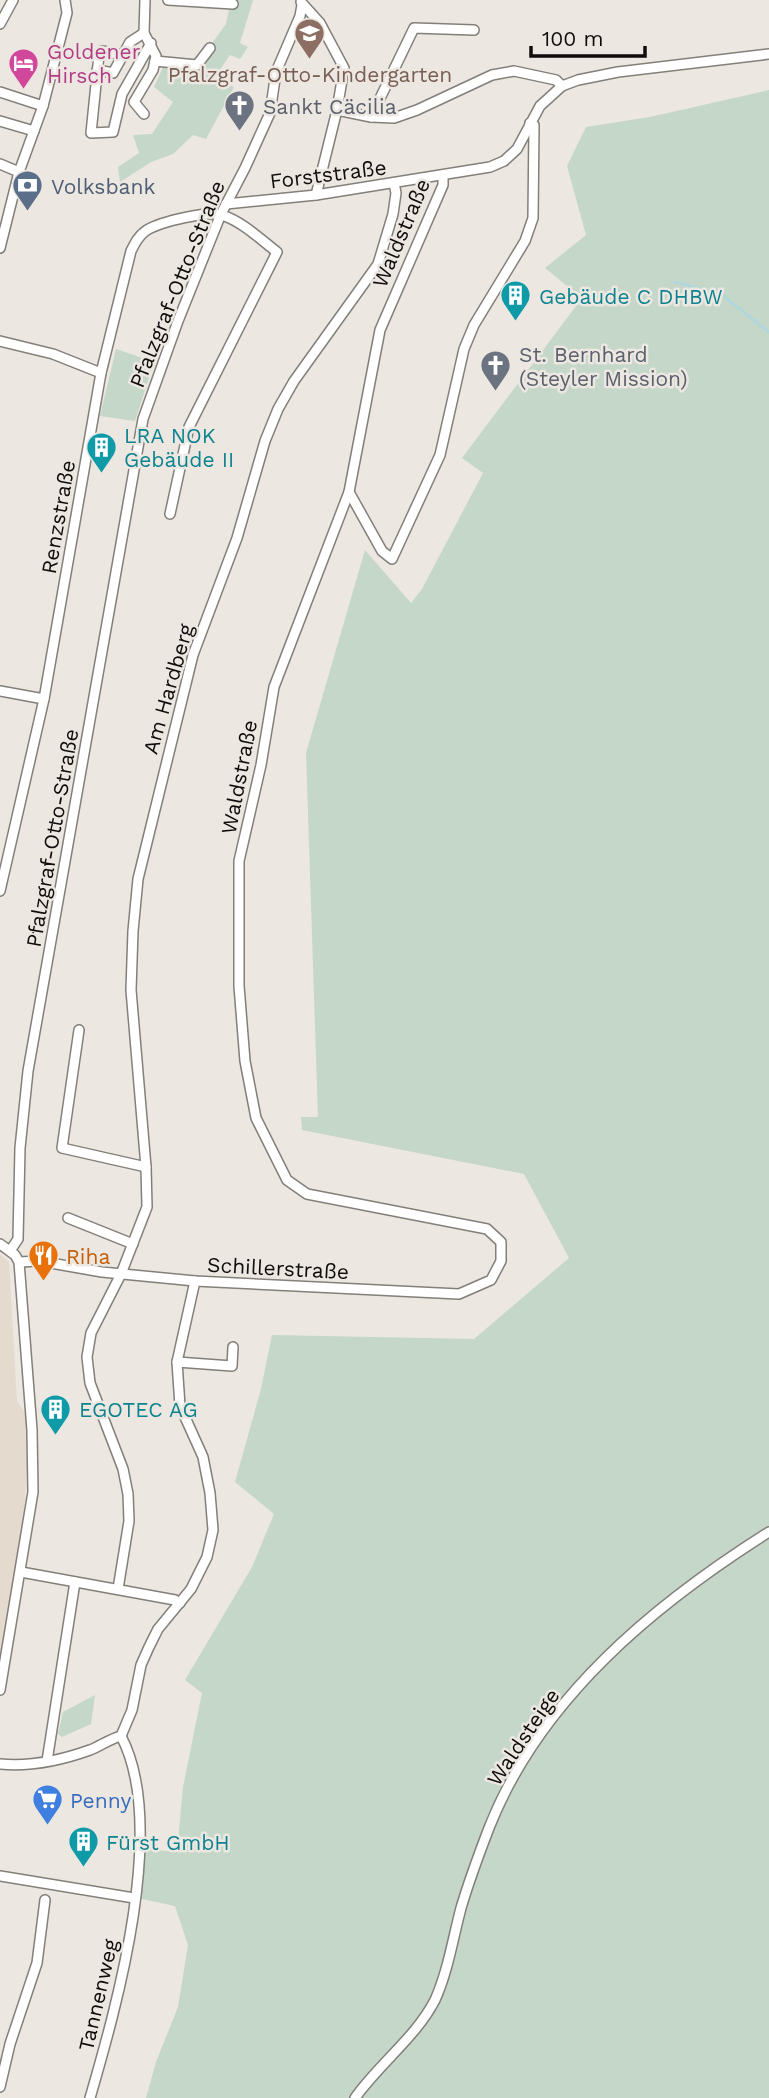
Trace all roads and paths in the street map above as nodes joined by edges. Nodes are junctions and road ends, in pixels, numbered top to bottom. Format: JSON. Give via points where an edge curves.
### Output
{"nodes":[{"id":1,"x":13,"y":0,"type":"edge"},
{"id":2,"x":65,"y":0,"type":"edge"},
{"id":3,"x":145,"y":0,"type":"edge"},
{"id":4,"x":168,"y":0,"type":"edge"},
{"id":5,"x":228,"y":2,"type":"edge"},
{"id":6,"x":301,"y":3,"type":"edge"},
{"id":7,"x":0,"y":24,"type":"edge"},
{"id":8,"x":474,"y":30,"type":"dead end"},
{"id":9,"x":144,"y":33,"type":"junction"},
{"id":10,"x":151,"y":43,"type":"junction"},
{"id":11,"x":210,"y":48,"type":"dead end"},
{"id":12,"x":769,"y":54,"type":"edge"},
{"id":13,"x":123,"y":55,"type":"junction"},
{"id":14,"x":155,"y":61,"type":"junction"},
{"id":15,"x":97,"y":70,"type":"junction"},
{"id":16,"x":562,"y":86,"type":"junction"},
{"id":17,"x":0,"y":92,"type":"edge"},
{"id":18,"x":43,"y":106,"type":"junction"},
{"id":19,"x":337,"y":110,"type":"junction"},
{"id":20,"x":144,"y":114,"type":"dead end"},
{"id":21,"x":371,"y":117,"type":"junction"},
{"id":22,"x":0,"y":121,"type":"edge"},
{"id":23,"x":530,"y":123,"type":"junction"},
{"id":24,"x":34,"y":131,"type":"junction"},
{"id":25,"x":0,"y":164,"type":"edge"},
{"id":26,"x":19,"y":172,"type":"junction"},
{"id":27,"x":443,"y":175,"type":"junction"},
{"id":28,"x":394,"y":183,"type":"junction"},
{"id":29,"x":316,"y":195,"type":"junction"},
{"id":30,"x":226,"y":204,"type":"junction"},
{"id":31,"x":221,"y":214,"type":"junction"},
{"id":32,"x":0,"y":248,"type":"edge"},
{"id":33,"x":0,"y":341,"type":"edge"},
{"id":34,"x":101,"y":373,"type":"junction"},
{"id":35,"x":349,"y":492,"type":"junction"},
{"id":36,"x":170,"y":514,"type":"dead end"},
{"id":37,"x":0,"y":691,"type":"edge"},
{"id":38,"x":44,"y":699,"type":"junction"},
{"id":39,"x":0,"y":838,"type":"edge"},
{"id":40,"x":11,"y":839,"type":"junction"},
{"id":41,"x":0,"y":891,"type":"edge"},
{"id":42,"x":79,"y":1030,"type":"dead end"},
{"id":43,"x":146,"y":1167,"type":"junction"},
{"id":44,"x":68,"y":1218,"type":"dead end"},
{"id":45,"x":501,"y":1242,"type":"joint"},
{"id":46,"x":0,"y":1244,"type":"edge"},
{"id":47,"x":133,"y":1244,"type":"junction"},
{"id":48,"x":10,"y":1251,"type":"junction"},
{"id":49,"x":19,"y":1262,"type":"junction"},
{"id":50,"x":121,"y":1274,"type":"junction"},
{"id":51,"x":195,"y":1281,"type":"junction"},
{"id":52,"x":233,"y":1347,"type":"dead end"},
{"id":53,"x":177,"y":1362,"type":"junction"},
{"id":54,"x":769,"y":1532,"type":"edge"},
{"id":55,"x":21,"y":1572,"type":"junction"},
{"id":56,"x":75,"y":1582,"type":"junction"},
{"id":57,"x":118,"y":1590,"type":"junction"},
{"id":58,"x":180,"y":1603,"type":"junction"},
{"id":59,"x":0,"y":1690,"type":"edge"},
{"id":60,"x":121,"y":1736,"type":"junction"},
{"id":61,"x":47,"y":1761,"type":"junction"},
{"id":62,"x":0,"y":1764,"type":"edge"},
{"id":63,"x":0,"y":1875,"type":"edge"},
{"id":64,"x":134,"y":1898,"type":"junction"},
{"id":65,"x":45,"y":1900,"type":"dead end"},
{"id":66,"x":0,"y":2087,"type":"edge"},
{"id":67,"x":90,"y":2098,"type":"edge"},
{"id":68,"x":355,"y":2098,"type":"edge"}],
"edges":[{"from":1,"to":7,"type":"street"},
{"from":2,"to":18,"type":"street","via":[[67,13]]},
{"from":3,"to":9,"type":"street"},
{"from":4,"to":5,"type":"street"},
{"from":6,"to":19,"type":"street","via":[[320,23],[344,68]]},
{"from":6,"to":30,"type":"street","name":"Pfalzgraf-Otto-Straße","via":[[276,72],[270,113]]},
{"from":8,"to":21,"type":"street","via":[[414,29]]},
{"from":9,"to":10,"type":"street"},
{"from":9,"to":13,"type":"street","via":[[130,41]]},
{"from":10,"to":14,"type":"street"},
{"from":10,"to":15,"type":"street","via":[[125,86],[111,133],[91,133]]},
{"from":11,"to":14,"type":"street","via":[[197,65]]},
{"from":12,"to":16,"type":"street","name":"Forststraße","via":[[596,75]]},
{"from":13,"to":15,"type":"street","via":[[113,73]]},
{"from":13,"to":15,"type":"street","via":[[102,51]]},
{"from":14,"to":20,"type":"street","via":[[134,103]]},
{"from":16,"to":21,"type":"street","via":[[556,80],[514,71],[492,75],[394,118]]},
{"from":16,"to":23,"type":"street","name":"Forststraße","via":[[540,106]]},
{"from":17,"to":18,"type":"street"},
{"from":18,"to":24,"type":"street"},
{"from":19,"to":21,"type":"street"},
{"from":19,"to":29,"type":"street"},
{"from":22,"to":24,"type":"street"},
{"from":23,"to":27,"type":"street","name":"Forststraße","via":[[517,149],[504,161]]},
{"from":23,"to":35,"type":"street","via":[[534,125],[533,218],[525,241],[464,349],[440,455],[392,559],[382,551]]},
{"from":24,"to":26,"type":"street"},
{"from":25,"to":26,"type":"street"},
{"from":26,"to":32,"type":"street"},
{"from":27,"to":28,"type":"street","name":"Forststraße"},
{"from":27,"to":35,"type":"street","name":"Waldstraße","via":[[443,185],[380,331]]},
{"from":28,"to":29,"type":"street","name":"Forststraße"},
{"from":28,"to":43,"type":"street","name":"Am Hardberg","via":[[393,214],[378,264],[293,381],[269,432],[237,538],[193,655],[168,748],[138,879],[133,931],[131,990]]},
{"from":29,"to":30,"type":"street","name":"Forststraße"},
{"from":30,"to":31,"type":"street","name":"Pfalzgraf-Otto-Straße"},
{"from":31,"to":34,"type":"street","name":"Renzstraße","via":[[160,224],[138,237]]},
{"from":31,"to":36,"type":"street","via":[[277,252],[189,427]]},
{"from":31,"to":48,"type":"street","name":"Pfalzgraf-Otto-Straße","via":[[143,419],[29,1071],[20,1148],[18,1239]]},
{"from":33,"to":34,"type":"street","via":[[53,354]]},
{"from":34,"to":38,"type":"street","name":"Renzstraße"},
{"from":35,"to":45,"type":"street","name":"Waldstraße","via":[[274,687],[239,861],[239,986],[245,1061],[256,1118],[286,1180],[307,1194],[487,1228]]},
{"from":37,"to":38,"type":"street"},
{"from":38,"to":40,"type":"street","name":"Renzstraße"},
{"from":39,"to":40,"type":"street"},
{"from":40,"to":41,"type":"street","name":"Renzstraße"},
{"from":42,"to":43,"type":"street","via":[[62,1148]]},
{"from":43,"to":47,"type":"street","name":"Am Hardberg","via":[[147,1207]]},
{"from":44,"to":47,"type":"street"},
{"from":45,"to":51,"type":"street","name":"Schillerstraße","via":[[501,1261],[491,1280],[459,1294]]},
{"from":46,"to":48,"type":"street"},
{"from":47,"to":50,"type":"street","name":"Am Hardberg"},
{"from":48,"to":49,"type":"street"},
{"from":49,"to":50,"type":"street","name":"Schillerstraße"},
{"from":49,"to":55,"type":"street","via":[[34,1481]]},
{"from":50,"to":51,"type":"street","name":"Schillerstraße"},
{"from":50,"to":57,"type":"street","name":"Am Hardberg","via":[[91,1333],[87,1357],[90,1383],[124,1469],[128,1494],[129,1521]]},
{"from":51,"to":53,"type":"street"},
{"from":52,"to":53,"type":"street","via":[[232,1366]]},
{"from":53,"to":58,"type":"street","via":[[180,1406],[203,1457],[214,1516],[207,1557]]},
{"from":54,"to":68,"type":"street","name":"Waldsteige","via":[[649,1619],[587,1674],[546,1729],[518,1769],[491,1824],[434,2000],[413,2032],[373,2072]]},
{"from":55,"to":56,"type":"street"},
{"from":55,"to":59,"type":"street"},
{"from":56,"to":57,"type":"street"},
{"from":56,"to":61,"type":"street"},
{"from":57,"to":58,"type":"street"},
{"from":58,"to":60,"type":"street","via":[[158,1629],[141,1665],[132,1710]]},
{"from":60,"to":61,"type":"street"},
{"from":60,"to":64,"type":"street","name":"Tannenweg","via":[[135,1771],[140,1824]]},
{"from":61,"to":62,"type":"street"},
{"from":63,"to":64,"type":"street"},
{"from":64,"to":67,"type":"street","name":"Tannenweg","via":[[122,1978]]},
{"from":65,"to":66,"type":"street","via":[[37,1963]]}]}
